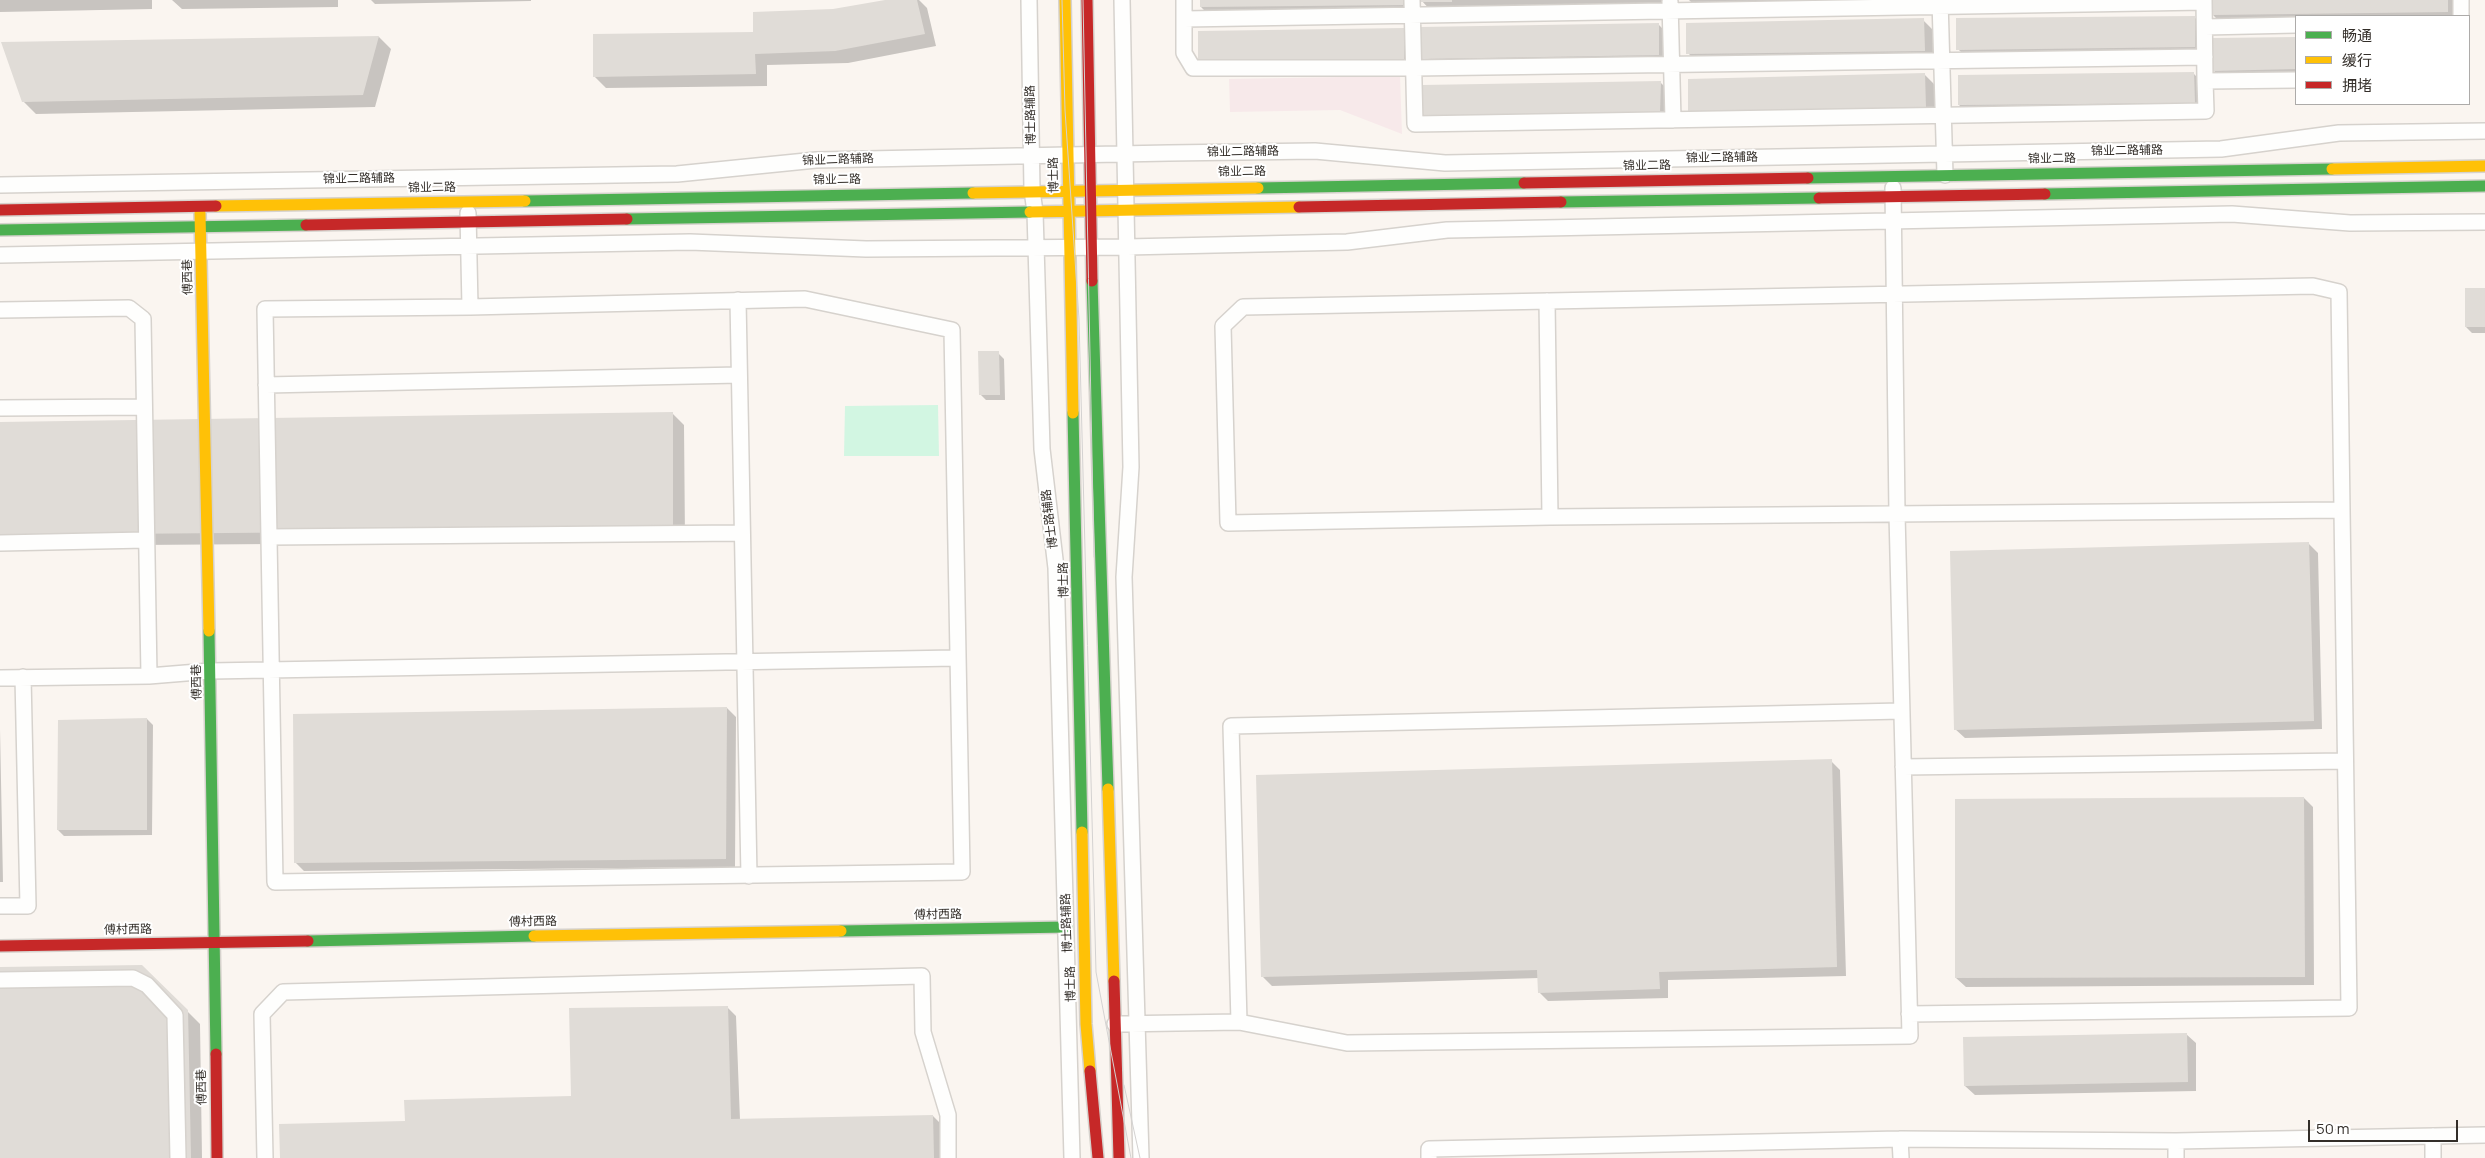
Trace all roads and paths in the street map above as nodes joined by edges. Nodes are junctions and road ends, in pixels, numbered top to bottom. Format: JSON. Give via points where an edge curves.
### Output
{"nodes":[{"id":1,"x":1029,"y":0,"type":"edge"},
{"id":2,"x":1065,"y":0,"type":"edge"},
{"id":3,"x":1087,"y":0,"type":"edge"},
{"id":4,"x":1122,"y":0,"type":"edge"},
{"id":5,"x":1184,"y":0,"type":"edge"},
{"id":6,"x":2461,"y":0,"type":"edge"},
{"id":7,"x":2204,"y":1,"type":"edge"},
{"id":8,"x":1940,"y":3,"type":"edge"},
{"id":9,"x":1670,"y":5,"type":"edge"},
{"id":10,"x":1413,"y":7,"type":"edge"},
{"id":11,"x":2462,"y":15,"type":"edge"},
{"id":12,"x":1184,"y":19,"type":"junction"},
{"id":13,"x":2295,"y":26,"type":"edge"},
{"id":14,"x":2205,"y":27,"type":"junction"},
{"id":15,"x":2205,"y":57,"type":"junction"},
{"id":16,"x":1942,"y":60,"type":"junction"},
{"id":17,"x":1672,"y":64,"type":"junction"},
{"id":18,"x":1414,"y":68,"type":"junction"},
{"id":19,"x":2295,"y":80,"type":"edge"},
{"id":20,"x":2205,"y":81,"type":"junction"},
{"id":21,"x":1943,"y":115,"type":"junction"},
{"id":22,"x":1673,"y":120,"type":"junction"},
{"id":23,"x":2485,"y":131,"type":"edge"},
{"id":24,"x":1124,"y":154,"type":"junction"},
{"id":25,"x":1944,"y":154,"type":"junction"},
{"id":26,"x":1090,"y":155,"type":"junction"},
{"id":27,"x":1032,"y":156,"type":"junction"},
{"id":28,"x":1068,"y":156,"type":"junction"},
{"id":29,"x":2485,"y":166,"type":"edge"},
{"id":30,"x":1945,"y":175,"type":"junction"},
{"id":31,"x":1893,"y":176,"type":"junction"},
{"id":32,"x":0,"y":185,"type":"edge"},
{"id":33,"x":2485,"y":186,"type":"edge"},
{"id":34,"x":1125,"y":188,"type":"junction"},
{"id":35,"x":1090,"y":189,"type":"junction"},
{"id":36,"x":1032,"y":190,"type":"junction"},
{"id":37,"x":1068,"y":190,"type":"junction"},
{"id":38,"x":1893,"y":196,"type":"junction"},
{"id":39,"x":468,"y":202,"type":"junction"},
{"id":40,"x":200,"y":206,"type":"junction"},
{"id":41,"x":0,"y":210,"type":"edge"},
{"id":42,"x":1126,"y":210,"type":"junction"},
{"id":43,"x":1069,"y":211,"type":"junction"},
{"id":44,"x":1090,"y":211,"type":"junction"},
{"id":45,"x":1035,"y":212,"type":"junction"},
{"id":46,"x":468,"y":222,"type":"junction"},
{"id":47,"x":1893,"y":222,"type":"junction"},
{"id":48,"x":2485,"y":222,"type":"edge"},
{"id":49,"x":201,"y":227,"type":"junction"},
{"id":50,"x":0,"y":230,"type":"edge"},
{"id":51,"x":469,"y":246,"type":"junction"},
{"id":52,"x":1092,"y":246,"type":"junction"},
{"id":53,"x":1126,"y":246,"type":"junction"},
{"id":54,"x":1036,"y":247,"type":"junction"},
{"id":55,"x":1070,"y":247,"type":"junction"},
{"id":56,"x":201,"y":251,"type":"junction"},
{"id":57,"x":0,"y":255,"type":"edge"},
{"id":58,"x":1895,"y":293,"type":"junction"},
{"id":59,"x":738,"y":300,"type":"junction"},
{"id":60,"x":1547,"y":301,"type":"junction"},
{"id":61,"x":470,"y":307,"type":"junction"},
{"id":62,"x":0,"y":310,"type":"edge"},
{"id":63,"x":739,"y":375,"type":"junction"},
{"id":64,"x":266,"y":385,"type":"junction"},
{"id":65,"x":144,"y":407,"type":"junction"},
{"id":66,"x":0,"y":408,"type":"edge"},
{"id":67,"x":2342,"y":510,"type":"junction"},
{"id":68,"x":1896,"y":514,"type":"junction"},
{"id":69,"x":1550,"y":516,"type":"junction"},
{"id":70,"x":742,"y":533,"type":"junction"},
{"id":71,"x":269,"y":537,"type":"junction"},
{"id":72,"x":146,"y":540,"type":"junction"},
{"id":73,"x":0,"y":542,"type":"edge"},
{"id":74,"x":956,"y":658,"type":"junction"},
{"id":75,"x":745,"y":662,"type":"junction"},
{"id":76,"x":270,"y":670,"type":"junction"},
{"id":77,"x":210,"y":671,"type":"junction"},
{"id":78,"x":149,"y":676,"type":"junction"},
{"id":79,"x":23,"y":677,"type":"junction"},
{"id":80,"x":0,"y":678,"type":"edge"},
{"id":81,"x":1901,"y":712,"type":"junction"},
{"id":82,"x":2345,"y":761,"type":"junction"},
{"id":83,"x":1903,"y":767,"type":"junction"},
{"id":84,"x":749,"y":876,"type":"junction"},
{"id":85,"x":0,"y":906,"type":"edge"},
{"id":86,"x":1067,"y":927,"type":"junction"},
{"id":87,"x":213,"y":942,"type":"junction"},
{"id":88,"x":0,"y":946,"type":"edge"},
{"id":89,"x":0,"y":980,"type":"edge"},
{"id":90,"x":1909,"y":1014,"type":"junction"},
{"id":91,"x":1239,"y":1022,"type":"junction"},
{"id":92,"x":1136,"y":1023,"type":"junction"},
{"id":93,"x":1115,"y":1024,"type":"junction"},
{"id":94,"x":2485,"y":1135,"type":"edge"},
{"id":95,"x":2433,"y":1136,"type":"junction"},
{"id":96,"x":1900,"y":1139,"type":"junction"},
{"id":97,"x":2176,"y":1141,"type":"junction"},
{"id":98,"x":1684,"y":1151,"type":"edge"},
{"id":99,"x":178,"y":1158,"type":"edge"},
{"id":100,"x":217,"y":1158,"type":"edge"},
{"id":101,"x":265,"y":1158,"type":"edge"},
{"id":102,"x":948,"y":1158,"type":"edge"},
{"id":103,"x":1072,"y":1158,"type":"edge"},
{"id":104,"x":1098,"y":1158,"type":"edge"},
{"id":105,"x":1119,"y":1158,"type":"edge"},
{"id":106,"x":1141,"y":1158,"type":"edge"},
{"id":107,"x":1429,"y":1158,"type":"edge"},
{"id":108,"x":1901,"y":1158,"type":"edge"},
{"id":109,"x":2176,"y":1158,"type":"edge"},
{"id":110,"x":2433,"y":1158,"type":"edge"}],
"edges":[{"from":1,"to":27,"type":"street","name":"博士路辅路"},
{"from":2,"to":28,"type":"main road","name":"博士路"},
{"from":3,"to":26,"type":"main road"},
{"from":4,"to":24,"type":"street"},
{"from":5,"to":12,"type":"street"},
{"from":6,"to":11,"type":"street"},
{"from":7,"to":8,"type":"street"},
{"from":7,"to":14,"type":"street"},
{"from":8,"to":9,"type":"street"},
{"from":8,"to":16,"type":"street"},
{"from":9,"to":10,"type":"street"},
{"from":9,"to":17,"type":"street"},
{"from":10,"to":12,"type":"street"},
{"from":10,"to":18,"type":"street"},
{"from":12,"to":18,"type":"street","via":[[1184,53],[1193,68]]},
{"from":13,"to":14,"type":"street"},
{"from":14,"to":15,"type":"street"},
{"from":15,"to":16,"type":"street"},
{"from":15,"to":20,"type":"street"},
{"from":16,"to":17,"type":"street"},
{"from":16,"to":21,"type":"street"},
{"from":17,"to":18,"type":"street"},
{"from":17,"to":22,"type":"street"},
{"from":18,"to":22,"type":"street","via":[[1415,124]]},
{"from":19,"to":20,"type":"street"},
{"from":20,"to":21,"type":"street","via":[[2206,111]]},
{"from":21,"to":22,"type":"street"},
{"from":21,"to":25,"type":"street"},
{"from":23,"to":25,"type":"street","name":"锦业二路辅路","via":[[2339,133],[2221,149]]},
{"from":24,"to":25,"type":"street","name":"锦业二路辅路","via":[[1314,151],[1445,163]]},
{"from":24,"to":26,"type":"street","name":"锦业二路辅路"},
{"from":24,"to":34,"type":"street"},
{"from":25,"to":30,"type":"street"},
{"from":26,"to":28,"type":"street","name":"锦业二路辅路"},
{"from":26,"to":35,"type":"main road"},
{"from":27,"to":28,"type":"street","name":"锦业二路辅路"},
{"from":27,"to":32,"type":"street","name":"锦业二路辅路","via":[[816,160],[677,174]]},
{"from":27,"to":36,"type":"street","name":"博士路辅路"},
{"from":28,"to":37,"type":"main road","name":"博士路"},
{"from":29,"to":30,"type":"main road","name":"锦业二路"},
{"from":30,"to":31,"type":"main road","name":"锦业二路"},
{"from":31,"to":34,"type":"main road","name":"锦业二路"},
{"from":31,"to":38,"type":"street"},
{"from":33,"to":38,"type":"main road"},
{"from":34,"to":35,"type":"main road","name":"锦业二路"},
{"from":34,"to":42,"type":"street"},
{"from":35,"to":37,"type":"main road","name":"锦业二路"},
{"from":35,"to":44,"type":"main road"},
{"from":36,"to":37,"type":"main road","name":"锦业二路"},
{"from":36,"to":39,"type":"main road","name":"锦业二路"},
{"from":36,"to":45,"type":"street","name":"博士路辅路"},
{"from":37,"to":43,"type":"main road","name":"博士路"},
{"from":38,"to":42,"type":"main road"},
{"from":38,"to":47,"type":"street"},
{"from":39,"to":40,"type":"main road","name":"锦业二路"},
{"from":39,"to":46,"type":"street"},
{"from":40,"to":41,"type":"main road","name":"锦业二路"},
{"from":40,"to":49,"type":"main road","name":"傅西巷"},
{"from":42,"to":44,"type":"main road"},
{"from":42,"to":53,"type":"street"},
{"from":43,"to":44,"type":"main road"},
{"from":43,"to":45,"type":"main road"},
{"from":43,"to":55,"type":"main road","name":"博士路"},
{"from":44,"to":52,"type":"main road"},
{"from":45,"to":46,"type":"main road"},
{"from":45,"to":54,"type":"street","name":"博士路辅路"},
{"from":46,"to":49,"type":"main road"},
{"from":46,"to":51,"type":"street"},
{"from":47,"to":48,"type":"street","via":[[2232,214],[2350,223]]},
{"from":47,"to":53,"type":"street","via":[[1446,230],[1347,242]]},
{"from":47,"to":58,"type":"street"},
{"from":49,"to":50,"type":"main road"},
{"from":49,"to":56,"type":"main road","name":"傅西巷"},
{"from":51,"to":54,"type":"street","via":[[690,242],[866,249]]},
{"from":51,"to":56,"type":"street"},
{"from":51,"to":61,"type":"street"},
{"from":52,"to":53,"type":"street"},
{"from":52,"to":55,"type":"street"},
{"from":52,"to":93,"type":"main road"},
{"from":53,"to":92,"type":"street","via":[[1131,467],[1124,578]]},
{"from":54,"to":55,"type":"street"},
{"from":54,"to":86,"type":"street","name":"博士路辅路","via":[[1042,449],[1056,568]]},
{"from":55,"to":104,"type":"main road","name":"博士路","via":[[1086,1024]]},
{"from":56,"to":57,"type":"street"},
{"from":56,"to":77,"type":"main road","name":"傅西巷"},
{"from":58,"to":60,"type":"street"},
{"from":58,"to":67,"type":"street","via":[[2312,286],[2339,292]]},
{"from":58,"to":68,"type":"street"},
{"from":59,"to":61,"type":"street"},
{"from":59,"to":63,"type":"street"},
{"from":59,"to":74,"type":"street","via":[[805,299],[952,330]]},
{"from":60,"to":69,"type":"street"},
{"from":60,"to":69,"type":"street","via":[[1243,307],[1223,326],[1228,522]]},
{"from":61,"to":64,"type":"street","via":[[264,309]]},
{"from":62,"to":65,"type":"street","via":[[129,308],[143,319]]},
{"from":63,"to":64,"type":"street"},
{"from":63,"to":70,"type":"street"},
{"from":64,"to":71,"type":"street"},
{"from":65,"to":66,"type":"street"},
{"from":65,"to":72,"type":"street"},
{"from":67,"to":68,"type":"street"},
{"from":67,"to":82,"type":"street"},
{"from":68,"to":69,"type":"street"},
{"from":68,"to":81,"type":"street"},
{"from":70,"to":71,"type":"street"},
{"from":70,"to":75,"type":"street"},
{"from":71,"to":76,"type":"street"},
{"from":72,"to":73,"type":"street"},
{"from":72,"to":78,"type":"street"},
{"from":74,"to":75,"type":"street"},
{"from":74,"to":84,"type":"street","via":[[962,872]]},
{"from":75,"to":76,"type":"street"},
{"from":75,"to":84,"type":"street"},
{"from":76,"to":77,"type":"street"},
{"from":76,"to":84,"type":"street","via":[[274,882]]},
{"from":77,"to":78,"type":"street"},
{"from":77,"to":87,"type":"main road","name":"傅西巷"},
{"from":78,"to":79,"type":"street"},
{"from":79,"to":80,"type":"street"},
{"from":79,"to":85,"type":"street","via":[[28,906]]},
{"from":81,"to":83,"type":"street"},
{"from":81,"to":91,"type":"street","via":[[1231,726]]},
{"from":82,"to":83,"type":"street"},
{"from":82,"to":90,"type":"street","via":[[2349,1008]]},
{"from":83,"to":90,"type":"street"},
{"from":86,"to":87,"type":"main road","name":"傅村西路"},
{"from":86,"to":103,"type":"street","name":"博士路辅路"},
{"from":87,"to":88,"type":"main road","name":"傅村西路"},
{"from":87,"to":100,"type":"main road","name":"傅西巷"},
{"from":89,"to":99,"type":"street","via":[[133,978],[147,985],[175,1015]]},
{"from":90,"to":91,"type":"street","via":[[1910,1036],[1347,1043]]},
{"from":91,"to":92,"type":"street"},
{"from":92,"to":93,"type":"street"},
{"from":92,"to":106,"type":"street"},
{"from":93,"to":105,"type":"main road"},
{"from":94,"to":95,"type":"street"},
{"from":95,"to":97,"type":"street"},
{"from":95,"to":110,"type":"street"},
{"from":96,"to":97,"type":"street"},
{"from":96,"to":98,"type":"street"},
{"from":96,"to":108,"type":"street"},
{"from":97,"to":109,"type":"street"},
{"from":98,"to":107,"type":"street","via":[[1429,1149]]},
{"from":101,"to":102,"type":"street","via":[[262,1014],[283,992],[922,976],[924,1032],[948,1115]]}]}
